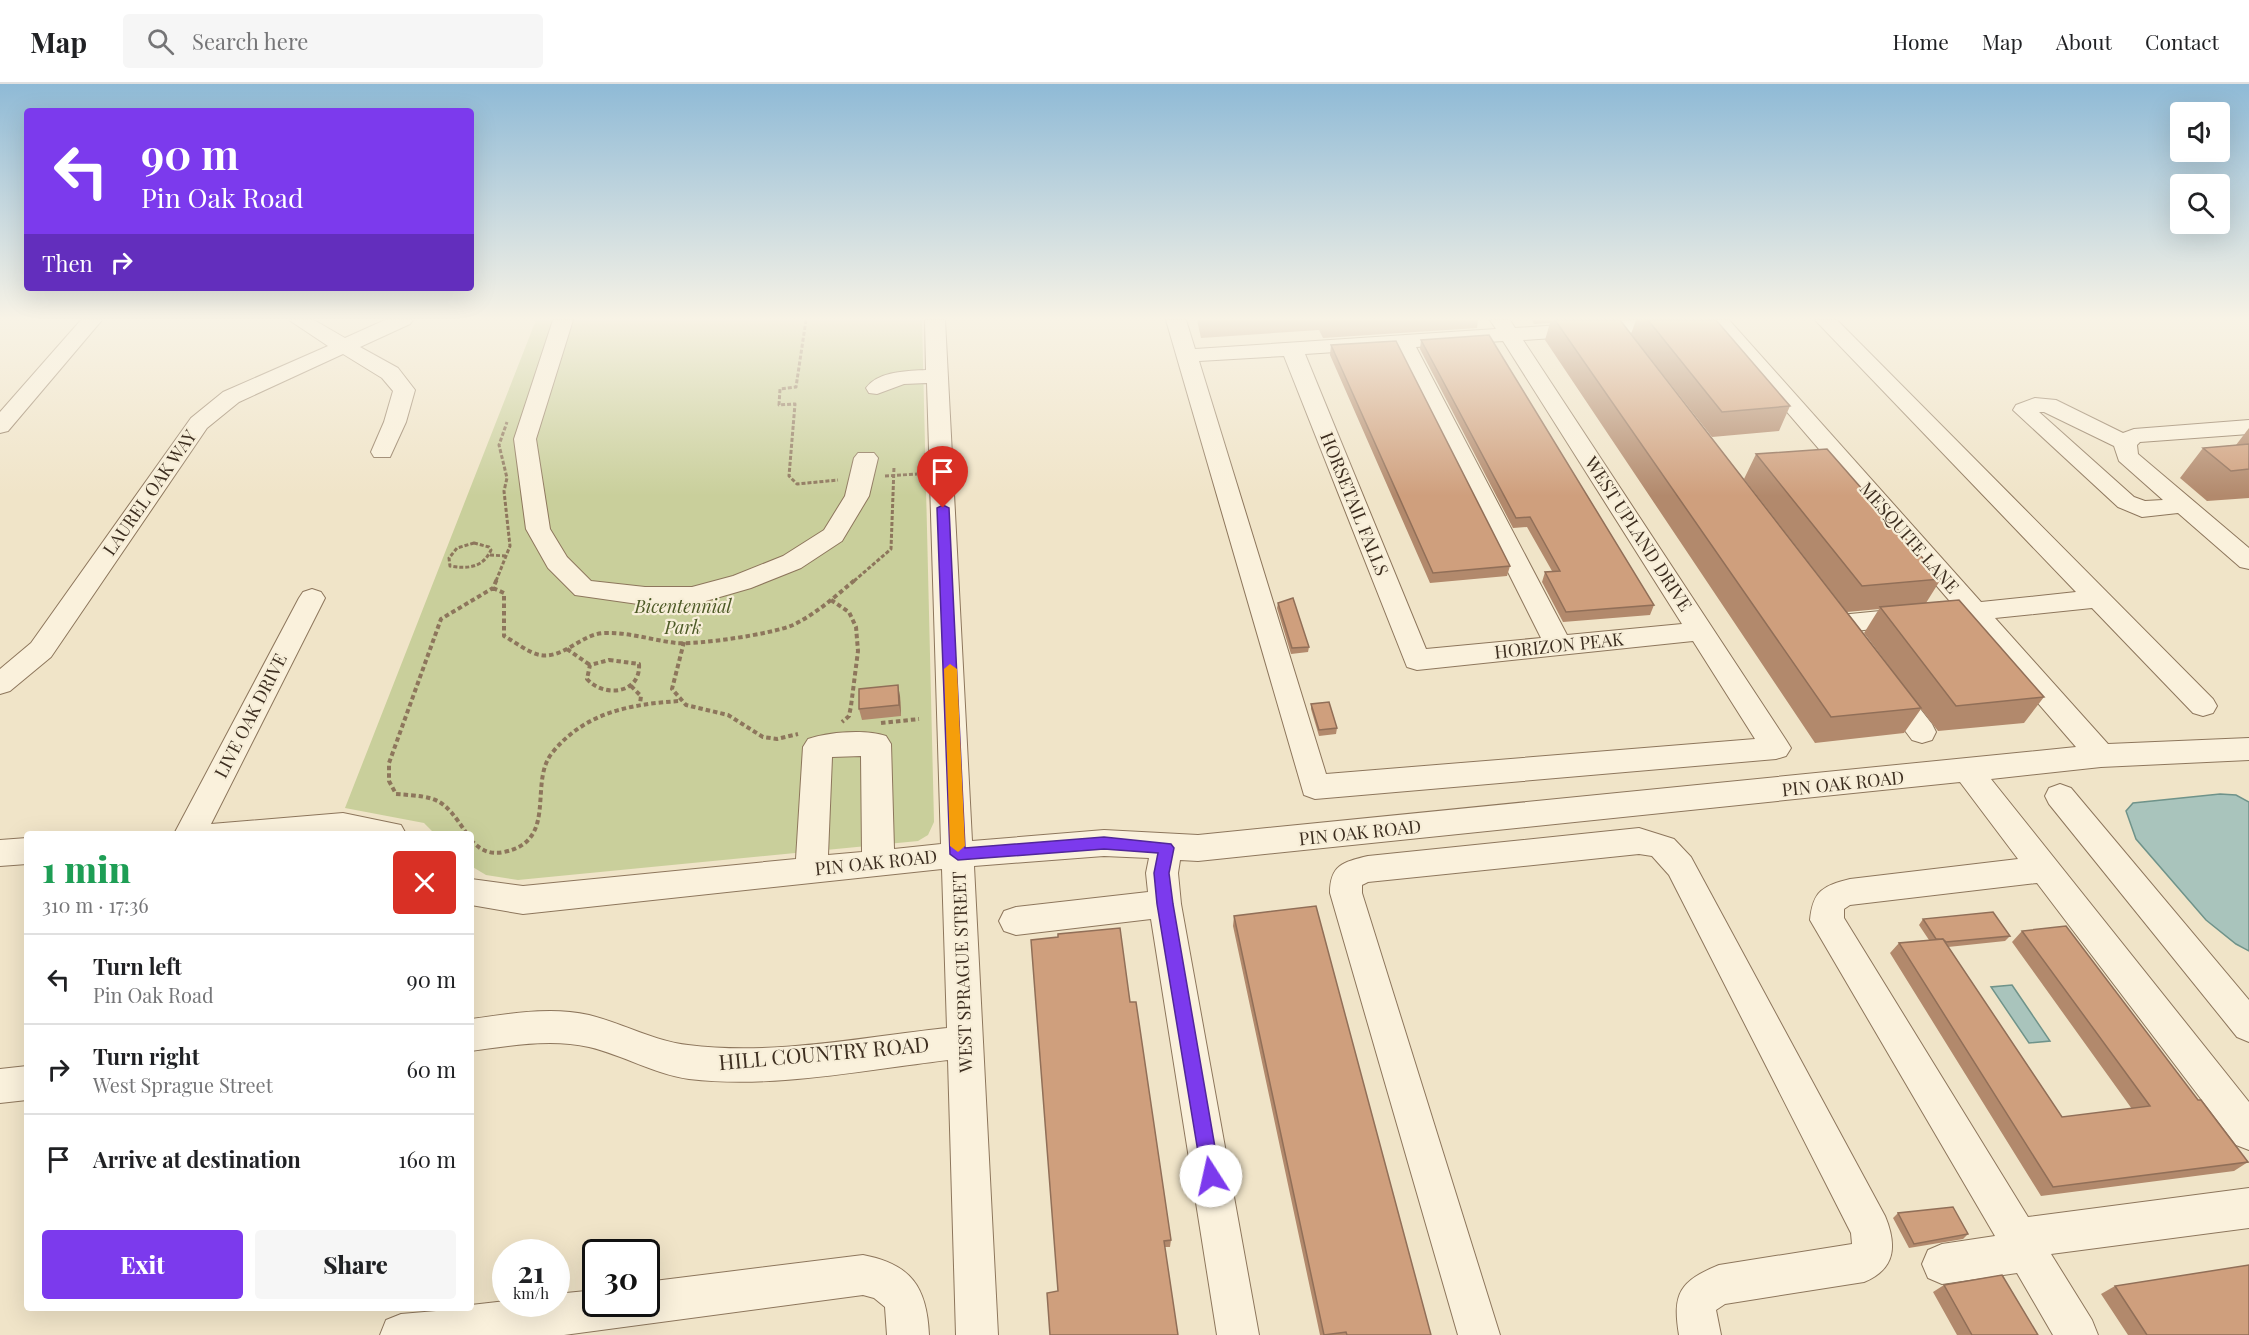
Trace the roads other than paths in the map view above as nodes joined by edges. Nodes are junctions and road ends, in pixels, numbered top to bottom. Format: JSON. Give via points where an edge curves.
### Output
{"nodes":[{"id":1,"x":41,"y":378,"type":"edge"},
{"id":2,"x":273,"y":378,"type":"edge"},
{"id":3,"x":394,"y":378,"type":"edge"},
{"id":4,"x":544,"y":378,"type":"edge"},
{"id":5,"x":938,"y":378,"type":"edge"},
{"id":6,"x":1193,"y":378,"type":"edge"},
{"id":7,"x":1304,"y":378,"type":"edge"},
{"id":8,"x":1422,"y":378,"type":"edge"},
{"id":9,"x":1538,"y":378,"type":"edge"},
{"id":10,"x":1769,"y":378,"type":"edge"},
{"id":11,"x":1882,"y":378,"type":"edge"},
{"id":12,"x":0,"y":426,"type":"edge"},
{"id":13,"x":2249,"y":427,"type":"edge"},
{"id":14,"x":2125,"y":443,"type":"junction"},
{"id":15,"x":382,"y":452,"type":"dead end"},
{"id":16,"x":863,"y":468,"type":"road end"},
{"id":17,"x":2184,"y":505,"type":"junction"},
{"id":18,"x":2249,"y":561,"type":"edge"},
{"id":19,"x":312,"y":598,"type":"dead end"},
{"id":20,"x":2098,"y":598,"type":"junction"},
{"id":21,"x":1973,"y":611,"type":"junction"},
{"id":22,"x":1839,"y":624,"type":"edge"},
{"id":23,"x":1701,"y":631,"type":"junction"},
{"id":24,"x":1558,"y":645,"type":"junction"},
{"id":25,"x":1417,"y":660,"type":"joint"},
{"id":26,"x":1874,"y":669,"type":"edge"},
{"id":27,"x":0,"y":684,"type":"edge"},
{"id":28,"x":2203,"y":706,"type":"dead end"},
{"id":29,"x":1922,"y":732,"type":"edge"},
{"id":30,"x":2249,"y":749,"type":"edge"},
{"id":31,"x":2101,"y":756,"type":"junction"},
{"id":32,"x":1968,"y":771,"type":"junction"},
{"id":33,"x":2060,"y":796,"type":"dead end"},
{"id":34,"x":192,"y":831,"type":"edge"},
{"id":35,"x":259,"y":831,"type":"edge"},
{"id":36,"x":374,"y":831,"type":"edge"},
{"id":37,"x":1166,"y":848,"type":"junction"},
{"id":38,"x":24,"y":851,"type":"edge"},
{"id":39,"x":0,"y":853,"type":"edge"},
{"id":40,"x":958,"y":854,"type":"junction"},
{"id":41,"x":878,"y":862,"type":"junction"},
{"id":42,"x":2046,"y":869,"type":"junction"},
{"id":43,"x":811,"y":870,"type":"junction"},
{"id":44,"x":474,"y":892,"type":"edge"},
{"id":45,"x":1165,"y":904,"type":"junction"},
{"id":46,"x":1016,"y":921,"type":"dead end"},
{"id":47,"x":2243,"y":1012,"type":"edge"},
{"id":48,"x":474,"y":1035,"type":"edge"},
{"id":49,"x":966,"y":1042,"type":"junction"},
{"id":50,"x":24,"y":1083,"type":"edge"},
{"id":51,"x":0,"y":1086,"type":"edge"},
{"id":52,"x":2249,"y":1131,"type":"edge"},
{"id":53,"x":2249,"y":1208,"type":"edge"},
{"id":54,"x":2023,"y":1245,"type":"junction"},
{"id":55,"x":1942,"y":1264,"type":"dead end"},
{"id":56,"x":660,"y":1301,"type":"edge"},
{"id":57,"x":582,"y":1311,"type":"edge"},
{"id":58,"x":401,"y":1335,"type":"edge"},
{"id":59,"x":908,"y":1335,"type":"edge"},
{"id":60,"x":977,"y":1335,"type":"edge"},
{"id":61,"x":1238,"y":1335,"type":"edge"},
{"id":62,"x":1479,"y":1335,"type":"edge"},
{"id":63,"x":1700,"y":1335,"type":"edge"},
{"id":64,"x":2077,"y":1335,"type":"edge"}],
"edges":[{"from":1,"to":12,"type":"street"},
{"from":2,"to":27,"type":"street","name":"LAUREL OAK WAY","via":[[231,397],[199,423],[41,650]]},
{"from":3,"to":15,"type":"street","via":[[404,390]]},
{"from":4,"to":16,"type":"street","via":[[525,439],[538,530],[557,562],[584,589],[645,596],[692,596],[792,562],[832,535],[857,496]]},
{"from":5,"to":40,"type":"street","name":"WEST SPRAGUE STREET"},
{"from":6,"to":23,"type":"street","name":"WEST UPLAND DRIVE","via":[[1315,788],[1776,747]]},
{"from":7,"to":25,"type":"street","name":"HORSETAIL FALLS"},
{"from":8,"to":24,"type":"street"},
{"from":9,"to":23,"type":"street","name":"WEST UPLAND DRIVE"},
{"from":10,"to":21,"type":"street","name":"MESQUITE LANE"},
{"from":11,"to":20,"type":"street"},
{"from":13,"to":14,"type":"street","via":[[2134,436]]},
{"from":14,"to":17,"type":"street","via":[[2127,456]]},
{"from":14,"to":17,"type":"street","via":[[2048,405],[2024,410],[2126,502],[2142,509]]},
{"from":17,"to":18,"type":"street"},
{"from":19,"to":34,"type":"street","name":"LIVE OAK DRIVE"},
{"from":20,"to":21,"type":"street"},
{"from":20,"to":28,"type":"street"},
{"from":21,"to":22,"type":"street"},
{"from":21,"to":31,"type":"street","name":"MESQUITE LANE"},
{"from":23,"to":24,"type":"street","name":"HORIZON PEAK"},
{"from":24,"to":25,"type":"street","name":"HORIZON PEAK"},
{"from":26,"to":29,"type":"street"},
{"from":30,"to":31,"type":"street","name":"PIN OAK ROAD"},
{"from":31,"to":32,"type":"street","name":"PIN OAK ROAD"},
{"from":32,"to":37,"type":"street","name":"PIN OAK ROAD","via":[[1279,841]]},
{"from":32,"to":42,"type":"street"},
{"from":33,"to":47,"type":"street"},
{"from":35,"to":36,"type":"street","via":[[343,825]]},
{"from":37,"to":40,"type":"street","name":"PIN OAK ROAD","via":[[1104,843]]},
{"from":37,"to":45,"type":"street","via":[[1162,873]]},
{"from":38,"to":39,"type":"street"},
{"from":40,"to":41,"type":"street","name":"PIN OAK ROAD"},
{"from":40,"to":49,"type":"street","name":"WEST SPRAGUE STREET"},
{"from":41,"to":43,"type":"street","name":"PIN OAK ROAD"},
{"from":41,"to":43,"type":"street","via":[[876,744],[818,747]]},
{"from":42,"to":52,"type":"street"},
{"from":42,"to":54,"type":"street","via":[[1869,889],[1836,896],[1827,904],[1827,920],[1837,939]]},
{"from":43,"to":44,"type":"street","name":"PIN OAK ROAD","via":[[523,900]]},
{"from":45,"to":46,"type":"street"},
{"from":45,"to":61,"type":"street"},
{"from":48,"to":49,"type":"street","name":"HILL COUNTRY ROAD","via":[[541,1027],[587,1031],[700,1064],[762,1063]]},
{"from":49,"to":60,"type":"street","name":"WEST SPRAGUE STREET"},
{"from":50,"to":51,"type":"street"},
{"from":53,"to":54,"type":"street"},
{"from":54,"to":55,"type":"street"},
{"from":54,"to":64,"type":"street"},
{"from":56,"to":59,"type":"street","via":[[872,1276],[893,1284],[903,1299]]},
{"from":57,"to":58,"type":"street"},
{"from":62,"to":63,"type":"street","via":[[1346,893],[1346,879],[1368,869],[1639,841],[1654,842],[1667,849],[1680,867],[1871,1230],[1874,1251],[1863,1262],[1719,1285],[1702,1295],[1695,1308]]}]}
